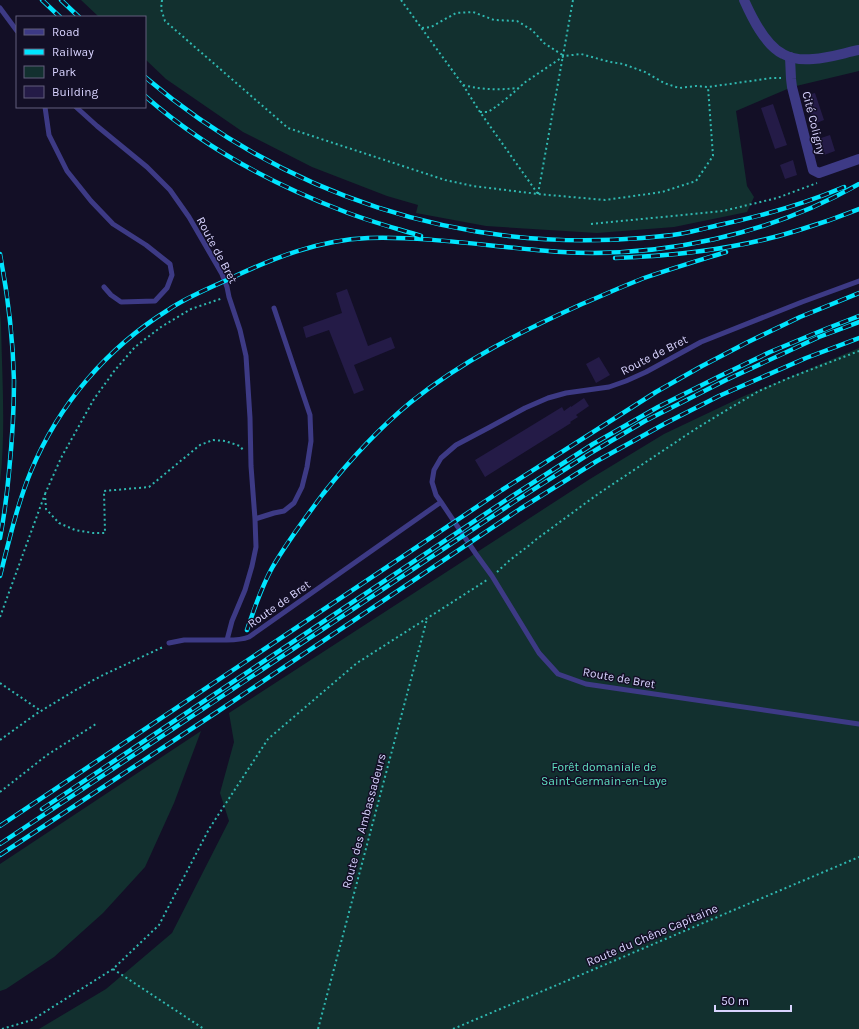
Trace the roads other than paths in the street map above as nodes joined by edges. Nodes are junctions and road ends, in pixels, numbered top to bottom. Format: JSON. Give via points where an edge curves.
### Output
{"nodes":[{"id":1,"x":744,"y":0,"type":"edge"},
{"id":2,"x":0,"y":8,"type":"edge"},
{"id":3,"x":16,"y":30,"type":"edge"},
{"id":4,"x":859,"y":50,"type":"edge"},
{"id":5,"x":790,"y":57,"type":"junction"},
{"id":6,"x":45,"y":108,"type":"edge"},
{"id":7,"x":77,"y":108,"type":"edge"},
{"id":8,"x":859,"y":159,"type":"edge"},
{"id":9,"x":859,"y":280,"type":"edge"},
{"id":10,"x":104,"y":287,"type":"dead end"},
{"id":11,"x":274,"y":308,"type":"dead end"},
{"id":12,"x":441,"y":502,"type":"junction"},
{"id":13,"x":255,"y":519,"type":"junction"},
{"id":14,"x":227,"y":640,"type":"junction"},
{"id":15,"x":169,"y":643,"type":"road end"},
{"id":16,"x":859,"y":724,"type":"edge"}],
"edges":[{"from":1,"to":5,"type":"street","via":[[764,36],[775,49]]},
{"from":2,"to":3,"type":"lane"},
{"from":4,"to":5,"type":"street","via":[[813,59]]},
{"from":5,"to":8,"type":"street","name":"Cité Coligny","via":[[791,79],[813,170],[819,173]]},
{"from":6,"to":10,"type":"lane","via":[[49,135],[67,171],[91,201],[113,224],[170,264],[172,275],[167,288],[155,301],[120,302]]},
{"from":7,"to":13,"type":"lane","name":"Route de Bret","via":[[147,167],[170,190],[222,274],[246,356],[250,466]]},
{"from":9,"to":12,"type":"lane","name":"Route de Bret","via":[[701,342],[626,381],[609,387],[566,393],[525,408],[456,445],[441,458],[434,470],[432,482]]},
{"from":11,"to":13,"type":"lane","via":[[310,415],[311,441],[302,488],[294,503],[284,511]]},
{"from":12,"to":14,"type":"lane","name":"Route de Bret","via":[[249,637],[236,641]]},
{"from":12,"to":16,"type":"lane","name":"Route de Bret","via":[[492,576],[539,653],[558,674],[586,684]]},
{"from":13,"to":14,"type":"lane","name":"Route de Bret","via":[[256,547],[252,566]]},
{"from":14,"to":15,"type":"lane","via":[[184,640]]}]}
